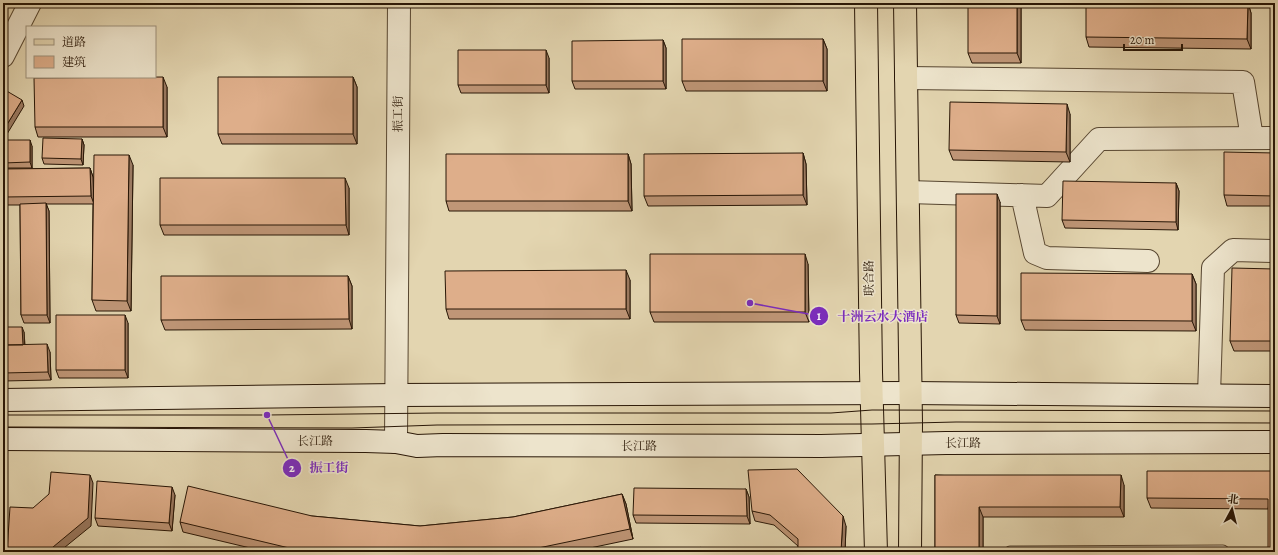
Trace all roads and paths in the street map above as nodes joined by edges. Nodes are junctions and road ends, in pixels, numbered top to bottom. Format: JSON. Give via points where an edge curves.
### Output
{"nodes":[{"id":1,"x":30,"y":3,"type":"edge"},
{"id":2,"x":399,"y":3,"type":"edge"},
{"id":3,"x":866,"y":3,"type":"edge"},
{"id":4,"x":905,"y":3,"type":"edge"},
{"id":5,"x":3,"y":56,"type":"edge"},
{"id":6,"x":906,"y":78,"type":"junction"},
{"id":7,"x":1252,"y":138,"type":"junction"},
{"id":8,"x":1275,"y":138,"type":"edge"},
{"id":9,"x":908,"y":192,"type":"junction"},
{"id":10,"x":1022,"y":195,"type":"junction"},
{"id":11,"x":1275,"y":251,"type":"edge"},
{"id":12,"x":1148,"y":261,"type":"dead end"},
{"id":13,"x":871,"y":393,"type":"junction"},
{"id":14,"x":910,"y":393,"type":"junction"},
{"id":15,"x":397,"y":395,"type":"junction"},
{"id":16,"x":1209,"y":395,"type":"junction"},
{"id":17,"x":1275,"y":396,"type":"edge"},
{"id":18,"x":3,"y":400,"type":"edge"},
{"id":19,"x":3,"y":439,"type":"edge"},
{"id":20,"x":396,"y":442,"type":"junction"},
{"id":21,"x":1275,"y":442,"type":"edge"},
{"id":22,"x":911,"y":444,"type":"junction"},
{"id":23,"x":872,"y":445,"type":"junction"},
{"id":24,"x":1223,"y":551,"type":"edge"},
{"id":25,"x":876,"y":552,"type":"edge"},
{"id":26,"x":910,"y":552,"type":"edge"},
{"id":27,"x":1010,"y":552,"type":"edge"},
{"id":28,"x":1131,"y":552,"type":"edge"}],
"edges":[{"from":1,"to":5,"type":"main road"},
{"from":2,"to":15,"type":"main road","name":"振工街"},
{"from":3,"to":13,"type":"main road","name":"联合路"},
{"from":4,"to":6,"type":"main road"},
{"from":6,"to":7,"type":"main road","via":[[1243,82]]},
{"from":6,"to":9,"type":"main road"},
{"from":7,"to":8,"type":"main road"},
{"from":7,"to":10,"type":"main road","via":[[1099,139],[1047,196]]},
{"from":9,"to":10,"type":"main road"},
{"from":9,"to":14,"type":"main road"},
{"from":10,"to":12,"type":"main road","via":[[1035,253],[1047,258]]},
{"from":11,"to":16,"type":"main road","via":[[1233,250],[1213,268]]},
{"from":13,"to":14,"type":"main road"},
{"from":13,"to":15,"type":"main road"},
{"from":13,"to":23,"type":"main road","name":"联合路"},
{"from":14,"to":16,"type":"main road"},
{"from":14,"to":22,"type":"main road"},
{"from":15,"to":18,"type":"main road"},
{"from":15,"to":20,"type":"main road","name":"振工街"},
{"from":16,"to":17,"type":"main road"},
{"from":19,"to":20,"type":"main road","name":"长江路"},
{"from":20,"to":23,"type":"main road","name":"长江路","via":[[417,446]]},
{"from":21,"to":22,"type":"main road","name":"长江路"},
{"from":22,"to":23,"type":"main road","name":"长江路"},
{"from":22,"to":26,"type":"main road"},
{"from":23,"to":25,"type":"main road","name":"联合路"},
{"from":24,"to":28,"type":"lane"},
{"from":27,"to":28,"type":"lane"}]}
